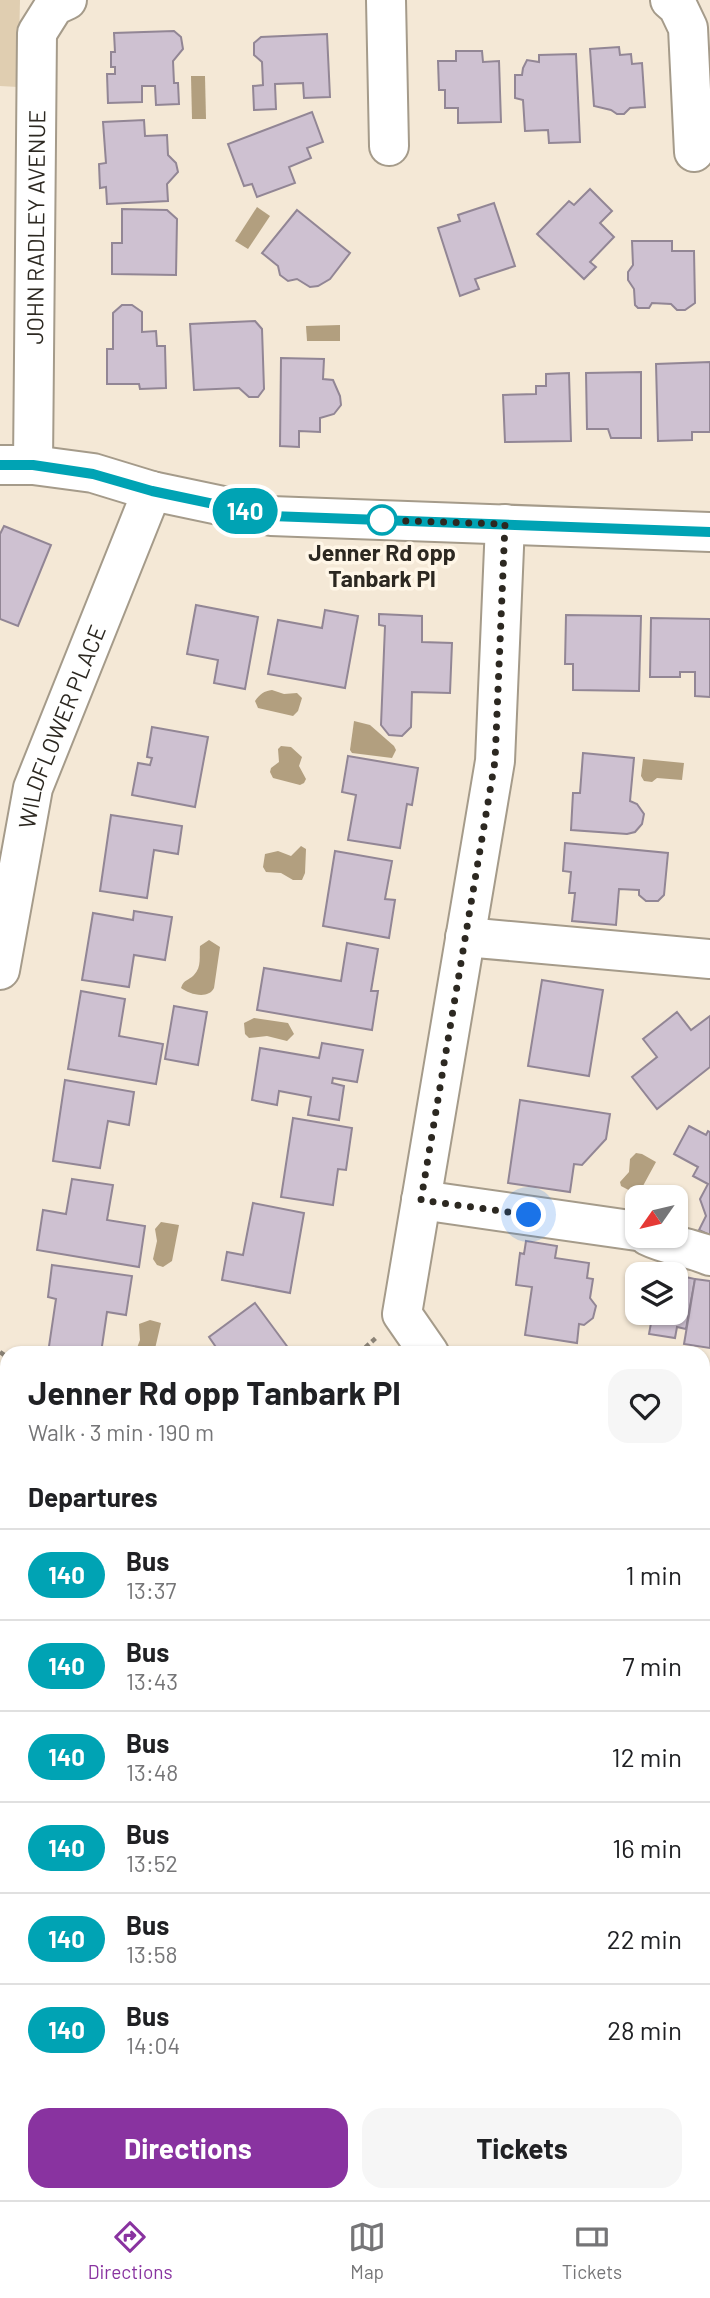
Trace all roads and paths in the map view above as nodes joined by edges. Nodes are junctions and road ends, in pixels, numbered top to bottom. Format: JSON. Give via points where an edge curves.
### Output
{"nodes":[{"id":1,"x":66,"y":0,"type":"edge"},
{"id":2,"x":387,"y":0,"type":"edge"},
{"id":3,"x":670,"y":0,"type":"edge"},
{"id":4,"x":390,"y":146,"type":"dead end"},
{"id":5,"x":695,"y":152,"type":"dead end"},
{"id":6,"x":17,"y":465,"type":"edge"},
{"id":7,"x":152,"y":491,"type":"junction"},
{"id":8,"x":505,"y":524,"type":"junction"},
{"id":9,"x":710,"y":532,"type":"edge"},
{"id":10,"x":3,"y":930,"type":"edge"},
{"id":11,"x":465,"y":937,"type":"junction"},
{"id":12,"x":710,"y":959,"type":"edge"},
{"id":13,"x":0,"y":970,"type":"edge"},
{"id":14,"x":421,"y":1200,"type":"junction"},
{"id":15,"x":625,"y":1229,"type":"edge"},
{"id":16,"x":684,"y":1248,"type":"edge"},
{"id":17,"x":710,"y":1256,"type":"edge"},
{"id":18,"x":424,"y":1346,"type":"edge"}],
"edges":[{"from":1,"to":6,"type":"street","name":"JOHN RADLEY AVENUE","via":[[54,6],[37,33]]},
{"from":2,"to":4,"type":"street"},
{"from":3,"to":5,"type":"street","via":[[688,28]]},
{"from":6,"to":7,"type":"street","via":[[93,474]]},
{"from":7,"to":8,"type":"street","via":[[271,516]]},
{"from":7,"to":10,"type":"street","name":"WILDFLOWER PLACE","via":[[33,788]]},
{"from":8,"to":9,"type":"street"},
{"from":8,"to":11,"type":"street","via":[[495,761]]},
{"from":10,"to":13,"type":"street","name":"WILDFLOWER PLACE"},
{"from":11,"to":12,"type":"street"},
{"from":11,"to":14,"type":"street"},
{"from":14,"to":15,"type":"street"},
{"from":14,"to":18,"type":"street","via":[[402,1314]]},
{"from":16,"to":17,"type":"street"}]}
